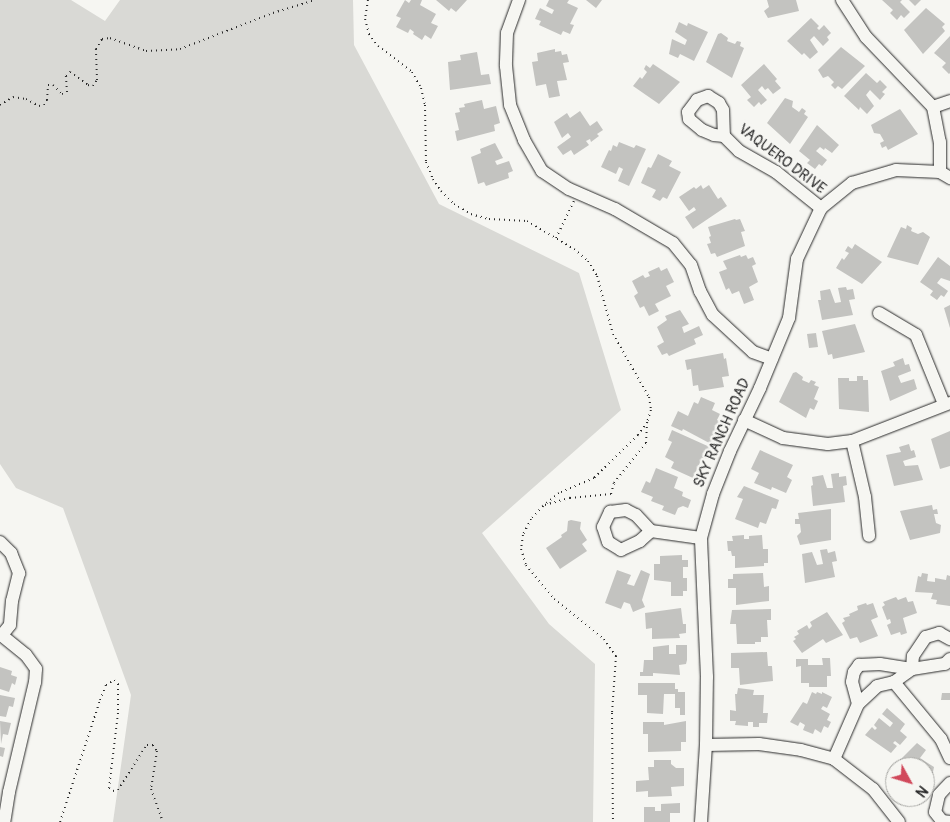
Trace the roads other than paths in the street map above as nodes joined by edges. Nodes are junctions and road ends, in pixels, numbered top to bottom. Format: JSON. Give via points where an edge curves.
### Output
{"nodes":[{"id":1,"x":519,"y":0,"type":"edge"},
{"id":2,"x":842,"y":0,"type":"edge"},
{"id":3,"x":950,"y":101,"type":"edge"},
{"id":4,"x":933,"y":107,"type":"junction"},
{"id":5,"x":724,"y":136,"type":"dead end"},
{"id":6,"x":945,"y":175,"type":"edge"},
{"id":7,"x":821,"y":208,"type":"junction"},
{"id":8,"x":879,"y":313,"type":"dead end"},
{"id":9,"x":772,"y":359,"type":"junction"},
{"id":10,"x":947,"y":404,"type":"edge"},
{"id":11,"x":744,"y":420,"type":"junction"},
{"id":12,"x":852,"y":441,"type":"junction"},
{"id":13,"x":650,"y":531,"type":"dead end"},
{"id":14,"x":869,"y":536,"type":"dead end"},
{"id":15,"x":701,"y":538,"type":"junction"},
{"id":16,"x":0,"y":542,"type":"edge"},
{"id":17,"x":1,"y":634,"type":"edge"},
{"id":18,"x":950,"y":639,"type":"edge"},
{"id":19,"x":950,"y":659,"type":"edge"},
{"id":20,"x":912,"y":669,"type":"junction"},
{"id":21,"x":894,"y":682,"type":"junction"},
{"id":22,"x":858,"y":704,"type":"junction"},
{"id":23,"x":706,"y":744,"type":"junction"},
{"id":24,"x":950,"y":758,"type":"edge"},
{"id":25,"x":834,"y":759,"type":"junction"},
{"id":26,"x":950,"y":783,"type":"edge"},
{"id":27,"x":4,"y":822,"type":"edge"},
{"id":28,"x":700,"y":822,"type":"edge"},
{"id":29,"x":899,"y":822,"type":"edge"},
{"id":30,"x":950,"y":822,"type":"edge"}],
"edges":[{"from":1,"to":9,"type":"street","via":[[507,33],[510,105],[524,140],[542,170],[578,193],[615,209],[673,243],[691,265],[713,315],[754,352]]},
{"from":2,"to":4,"type":"street","via":[[866,37]]},
{"from":3,"to":4,"type":"street"},
{"from":4,"to":6,"type":"street"},
{"from":5,"to":7,"type":"street","name":"VAQUERO DRIVE","via":[[739,151],[776,172]]},
{"from":6,"to":7,"type":"street","name":"SKY RANCH ROAD","via":[[896,170],[852,183]]},
{"from":7,"to":9,"type":"street","name":"SKY RANCH ROAD","via":[[797,259],[789,318]]},
{"from":8,"to":10,"type":"street","via":[[916,336]]},
{"from":9,"to":11,"type":"street","name":"SKY RANCH ROAD"},
{"from":10,"to":12,"type":"street"},
{"from":11,"to":12,"type":"street","via":[[800,442],[828,444]]},
{"from":11,"to":15,"type":"street","name":"SKY RANCH ROAD","via":[[713,494]]},
{"from":12,"to":14,"type":"street","via":[[865,496]]},
{"from":13,"to":15,"type":"street"},
{"from":15,"to":23,"type":"street","name":"SKY RANCH ROAD"},
{"from":16,"to":17,"type":"street","via":[[11,553],[19,573],[10,625]]},
{"from":17,"to":27,"type":"street","via":[[26,655],[36,669]]},
{"from":18,"to":20,"type":"street","via":[[939,633],[926,637],[914,656]]},
{"from":19,"to":20,"type":"street","via":[[945,664]]},
{"from":20,"to":21,"type":"street"},
{"from":20,"to":22,"type":"street","via":[[880,664],[859,665],[852,682]]},
{"from":21,"to":22,"type":"street","via":[[878,686]]},
{"from":21,"to":24,"type":"street","via":[[941,739]]},
{"from":22,"to":25,"type":"street"},
{"from":23,"to":25,"type":"street","via":[[759,744]]},
{"from":23,"to":28,"type":"street","name":"SKY RANCH ROAD"},
{"from":25,"to":29,"type":"street","via":[[873,790]]},
{"from":26,"to":30,"type":"street","via":[[939,795],[935,812],[942,821]]}]}
